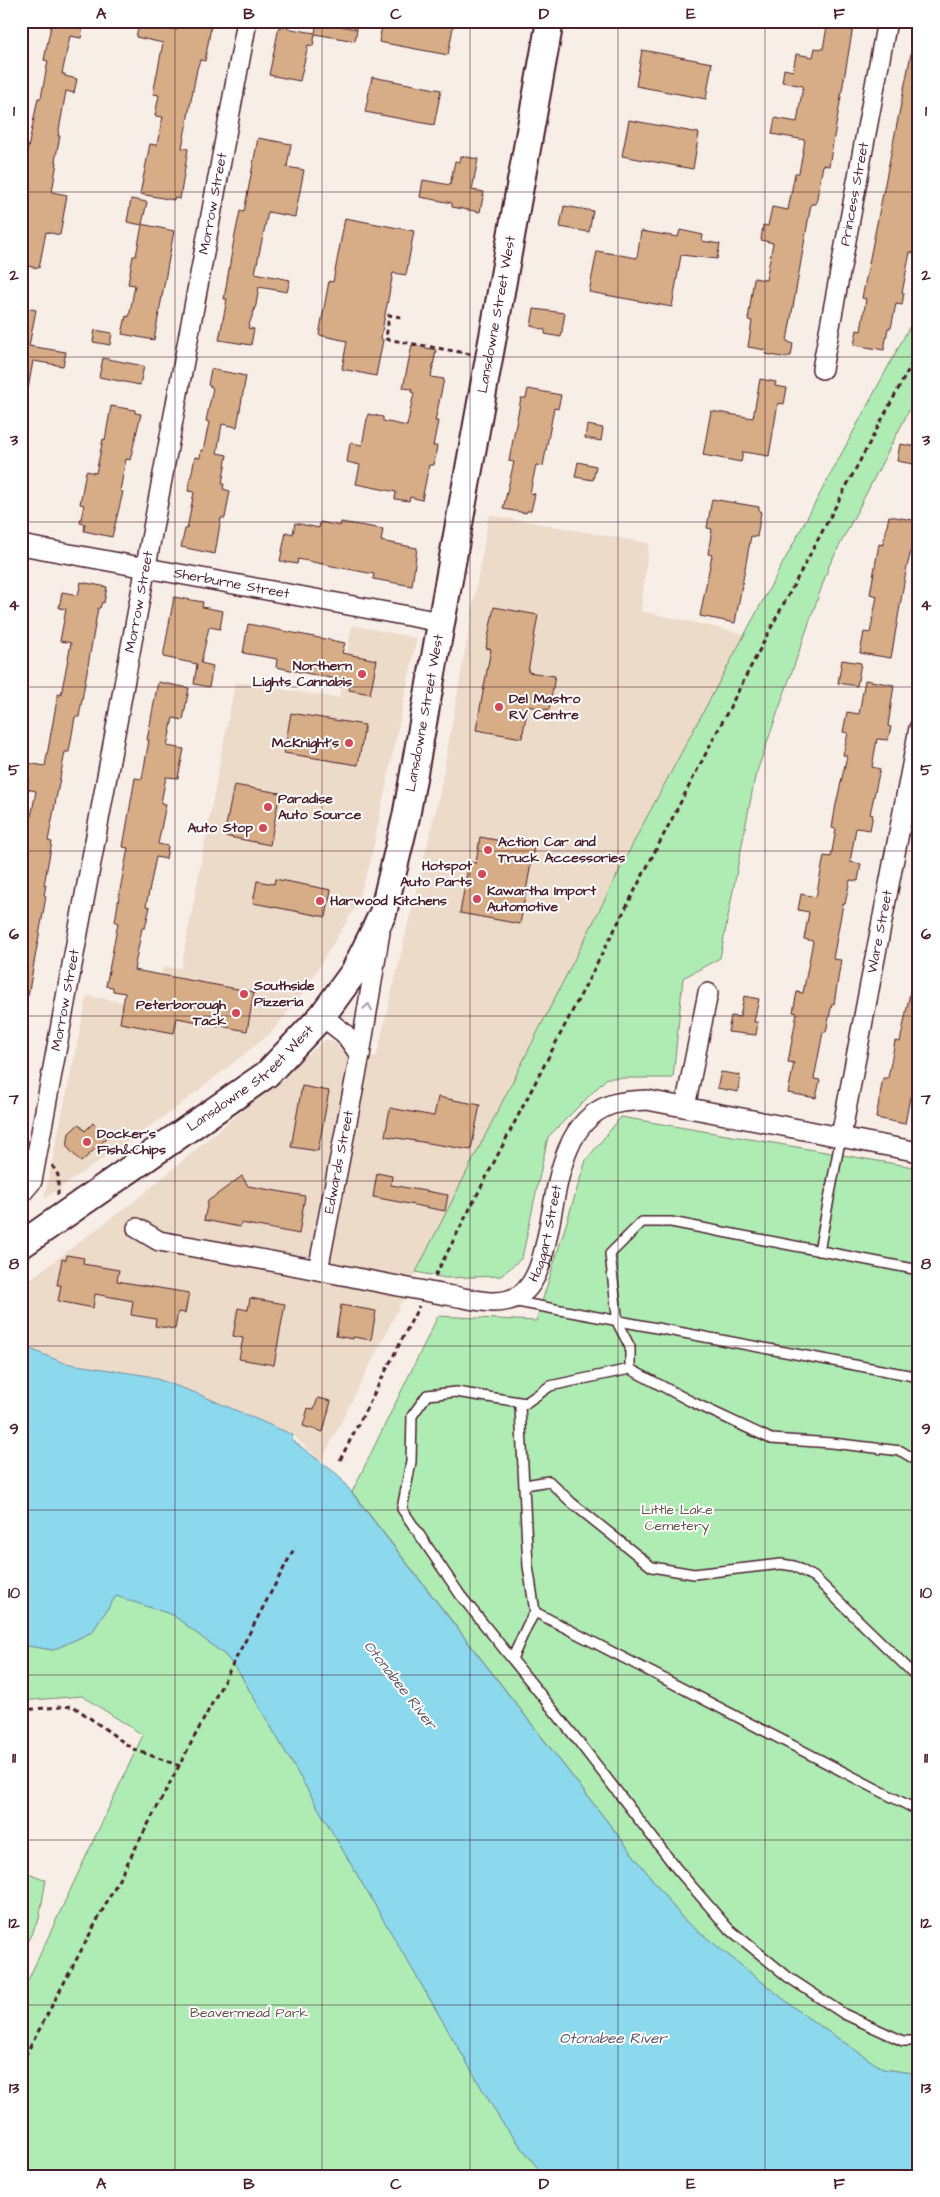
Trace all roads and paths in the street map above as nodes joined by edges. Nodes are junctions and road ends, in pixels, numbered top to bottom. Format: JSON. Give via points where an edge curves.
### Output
{"nodes":[{"id":1,"x":247,"y":21,"type":"edge"},
{"id":2,"x":550,"y":21,"type":"edge"},
{"id":3,"x":887,"y":21,"type":"edge"},
{"id":4,"x":401,"y":317,"type":"dead end"},
{"id":5,"x":919,"y":350,"type":"edge"},
{"id":6,"x":471,"y":354,"type":"dead end"},
{"id":7,"x":822,"y":369,"type":"dead end"},
{"id":8,"x":21,"y":545,"type":"edge"},
{"id":9,"x":147,"y":568,"type":"junction"},
{"id":10,"x":441,"y":622,"type":"junction"},
{"id":11,"x":919,"y":728,"type":"edge"},
{"id":12,"x":383,"y":913,"type":"junction"},
{"id":13,"x":708,"y":993,"type":"dead end"},
{"id":14,"x":322,"y":1016,"type":"junction"},
{"id":15,"x":360,"y":1055,"type":"junction"},
{"id":16,"x":685,"y":1107,"type":"junction"},
{"id":17,"x":841,"y":1136,"type":"junction"},
{"id":18,"x":919,"y":1152,"type":"edge"},
{"id":19,"x":51,"y":1164,"type":"dead end"},
{"id":20,"x":27,"y":1188,"type":"edge"},
{"id":21,"x":58,"y":1195,"type":"dead end"},
{"id":22,"x":136,"y":1228,"type":"dead end"},
{"id":23,"x":21,"y":1245,"type":"edge"},
{"id":24,"x":819,"y":1250,"type":"junction"},
{"id":25,"x":318,"y":1270,"type":"junction"},
{"id":26,"x":919,"y":1270,"type":"edge"},
{"id":27,"x":427,"y":1292,"type":"junction"},
{"id":28,"x":509,"y":1300,"type":"junction"},
{"id":29,"x":617,"y":1321,"type":"junction"},
{"id":30,"x":630,"y":1369,"type":"junction"},
{"id":31,"x":919,"y":1377,"type":"edge"},
{"id":32,"x":526,"y":1403,"type":"junction"},
{"id":33,"x":340,"y":1460,"type":"dead end"},
{"id":34,"x":919,"y":1462,"type":"edge"},
{"id":35,"x":525,"y":1485,"type":"junction"},
{"id":36,"x":295,"y":1547,"type":"dead end"},
{"id":37,"x":535,"y":1612,"type":"junction"},
{"id":38,"x":512,"y":1659,"type":"junction"},
{"id":39,"x":919,"y":1679,"type":"edge"},
{"id":40,"x":21,"y":1710,"type":"edge"},
{"id":41,"x":180,"y":1766,"type":"junction"},
{"id":42,"x":919,"y":1812,"type":"edge"},
{"id":43,"x":919,"y":2040,"type":"edge"},
{"id":44,"x":21,"y":2064,"type":"edge"}],
"edges":[{"from":1,"to":9,"type":"street","name":"Morrow Street"},
{"from":2,"to":10,"type":"main road","name":"Lansdowne Street West"},
{"from":3,"to":7,"type":"street","name":"Princess Street"},
{"from":4,"to":6,"type":"path","via":[[389,315],[386,339]]},
{"from":5,"to":27,"type":"path","via":[[774,622]]},
{"from":8,"to":9,"type":"street","name":"Sherburne Street"},
{"from":9,"to":10,"type":"street","name":"Sherburne Street"},
{"from":9,"to":20,"type":"street","name":"Morrow Street"},
{"from":10,"to":12,"type":"main road","name":"Lansdowne Street West","via":[[403,832]]},
{"from":11,"to":17,"type":"street","name":"Ware Street"},
{"from":12,"to":14,"type":"main road","name":"Lansdowne Street West","via":[[354,972]]},
{"from":15,"to":12,"type":"street","name":"Edwards Street","one_way":true},
{"from":13,"to":16,"type":"street"},
{"from":14,"to":15,"type":"street","via":[[345,1034]]},
{"from":14,"to":23,"type":"main road","name":"Lansdowne Street West","via":[[267,1074]]},
{"from":15,"to":25,"type":"street","name":"Edwards Street"},
{"from":16,"to":17,"type":"street","name":"Haggart Street"},
{"from":16,"to":28,"type":"street","name":"Haggart Street","via":[[647,1100],[628,1101],[609,1105],[588,1118],[571,1142],[560,1172],[535,1279],[522,1295]]},
{"from":17,"to":18,"type":"street","name":"Haggart Street"},
{"from":17,"to":24,"type":"lane"},
{"from":19,"to":21,"type":"path","via":[[58,1175]]},
{"from":22,"to":25,"type":"street","name":"Haggart Street","via":[[159,1241]]},
{"from":24,"to":26,"type":"lane"},
{"from":24,"to":29,"type":"lane","via":[[671,1222],[642,1222],[610,1254]]},
{"from":25,"to":27,"type":"street","name":"Haggart Street"},
{"from":27,"to":28,"type":"street","name":"Haggart Street","via":[[486,1302]]},
{"from":27,"to":33,"type":"path"},
{"from":28,"to":29,"type":"lane"},
{"from":29,"to":30,"type":"lane","via":[[630,1347]]},
{"from":29,"to":31,"type":"lane"},
{"from":30,"to":32,"type":"lane","via":[[550,1386]]},
{"from":30,"to":34,"type":"lane","via":[[771,1439],[902,1451]]},
{"from":32,"to":35,"type":"lane","via":[[520,1407]]},
{"from":32,"to":38,"type":"lane","via":[[456,1392],[427,1395],[412,1416],[411,1462],[402,1509],[461,1596]]},
{"from":35,"to":37,"type":"lane","via":[[528,1566]]},
{"from":35,"to":39,"type":"lane","via":[[549,1481],[652,1567],[694,1574],[781,1564],[794,1566],[814,1577]]},
{"from":36,"to":41,"type":"path"},
{"from":37,"to":38,"type":"lane"},
{"from":37,"to":42,"type":"lane"},
{"from":38,"to":43,"type":"lane","via":[[677,1869],[728,1928],[788,1977],[844,2014],[903,2041]]},
{"from":40,"to":41,"type":"path","via":[[73,1706],[133,1749]]},
{"from":41,"to":44,"type":"path"}]}
